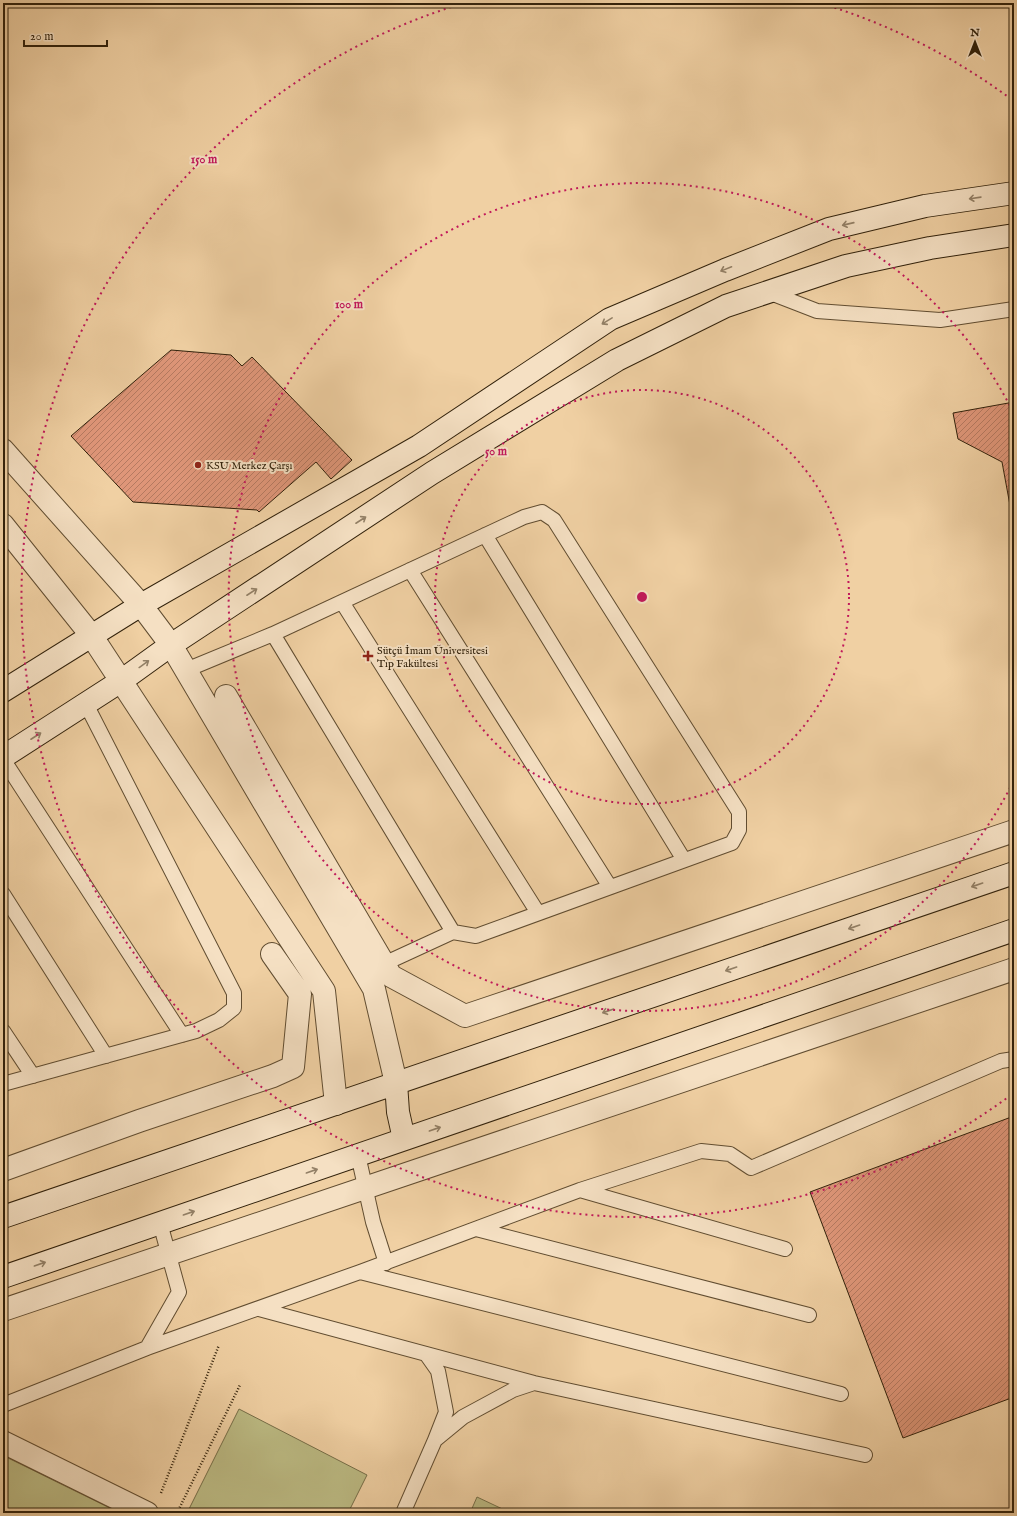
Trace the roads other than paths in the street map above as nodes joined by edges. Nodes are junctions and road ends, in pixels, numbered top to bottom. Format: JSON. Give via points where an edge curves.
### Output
{"nodes":[{"id":1,"x":1014,"y":193,"type":"edge"},
{"id":2,"x":1014,"y":235,"type":"edge"},
{"id":3,"x":768,"y":292,"type":"junction"},
{"id":4,"x":1014,"y":309,"type":"edge"},
{"id":5,"x":3,"y":450,"type":"edge"},
{"id":6,"x":3,"y":525,"type":"edge"},
{"id":7,"x":485,"y":535,"type":"junction"},
{"id":8,"x":410,"y":570,"type":"junction"},
{"id":9,"x":342,"y":602,"type":"junction"},
{"id":10,"x":141,"y":605,"type":"junction"},
{"id":11,"x":272,"y":634,"type":"junction"},
{"id":12,"x":91,"y":635,"type":"junction"},
{"id":13,"x":171,"y":645,"type":"junction"},
{"id":14,"x":186,"y":670,"type":"junction"},
{"id":15,"x":121,"y":681,"type":"junction"},
{"id":16,"x":3,"y":690,"type":"edge"},
{"id":17,"x":226,"y":696,"type":"dead end"},
{"id":18,"x":86,"y":704,"type":"junction"},
{"id":19,"x":3,"y":758,"type":"edge"},
{"id":20,"x":1014,"y":831,"type":"edge"},
{"id":21,"x":684,"y":860,"type":"junction"},
{"id":22,"x":1014,"y":873,"type":"edge"},
{"id":23,"x":610,"y":887,"type":"junction"},
{"id":24,"x":3,"y":894,"type":"edge"},
{"id":25,"x":538,"y":913,"type":"junction"},
{"id":26,"x":1014,"y":930,"type":"edge"},
{"id":27,"x":453,"y":932,"type":"junction"},
{"id":28,"x":272,"y":954,"type":"dead end"},
{"id":29,"x":384,"y":964,"type":"junction"},
{"id":30,"x":1014,"y":968,"type":"edge"},
{"id":31,"x":364,"y":972,"type":"junction"},
{"id":32,"x":3,"y":1031,"type":"edge"},
{"id":33,"x":182,"y":1035,"type":"junction"},
{"id":34,"x":106,"y":1056,"type":"junction"},
{"id":35,"x":1014,"y":1059,"type":"edge"},
{"id":36,"x":33,"y":1076,"type":"junction"},
{"id":37,"x":396,"y":1083,"type":"junction"},
{"id":38,"x":3,"y":1084,"type":"edge"},
{"id":39,"x":336,"y":1104,"type":"junction"},
{"id":40,"x":404,"y":1139,"type":"junction"},
{"id":41,"x":358,"y":1155,"type":"junction"},
{"id":42,"x":3,"y":1170,"type":"edge"},
{"id":43,"x":366,"y":1187,"type":"junction"},
{"id":44,"x":580,"y":1190,"type":"junction"},
{"id":45,"x":3,"y":1218,"type":"edge"},
{"id":46,"x":160,"y":1223,"type":"junction"},
{"id":47,"x":476,"y":1229,"type":"junction"},
{"id":48,"x":785,"y":1249,"type":"dead end"},
{"id":49,"x":169,"y":1254,"type":"junction"},
{"id":50,"x":386,"y":1263,"type":"junction"},
{"id":51,"x":360,"y":1272,"type":"junction"},
{"id":52,"x":3,"y":1277,"type":"edge"},
{"id":53,"x":259,"y":1309,"type":"junction"},
{"id":54,"x":3,"y":1310,"type":"edge"},
{"id":55,"x":809,"y":1315,"type":"dead end"},
{"id":56,"x":147,"y":1348,"type":"junction"},
{"id":57,"x":426,"y":1354,"type":"junction"},
{"id":58,"x":534,"y":1383,"type":"junction"},
{"id":59,"x":841,"y":1394,"type":"dead end"},
{"id":60,"x":3,"y":1405,"type":"edge"},
{"id":61,"x":435,"y":1440,"type":"junction"},
{"id":62,"x":3,"y":1442,"type":"edge"},
{"id":63,"x":865,"y":1455,"type":"dead end"},
{"id":64,"x":153,"y":1506,"type":"edge"},
{"id":65,"x":402,"y":1513,"type":"edge"}],
"edges":[{"from":1,"to":10,"type":"street","one_way":true,"via":[[925,206],[829,229],[610,319],[419,446]]},
{"from":2,"to":3,"type":"street","via":[[930,248],[846,266]]},
{"from":3,"to":4,"type":"lane","via":[[817,311],[932,320]]},
{"from":13,"to":3,"type":"street","one_way":true,"via":[[432,473],[617,360],[726,306]]},
{"from":5,"to":10,"type":"street"},
{"from":6,"to":12,"type":"street"},
{"from":7,"to":8,"type":"lane"},
{"from":7,"to":21,"type":"lane"},
{"from":7,"to":21,"type":"lane","via":[[524,516],[542,512],[554,520],[739,812],[739,830],[732,843]]},
{"from":8,"to":9,"type":"lane"},
{"from":8,"to":23,"type":"lane"},
{"from":9,"to":11,"type":"lane"},
{"from":9,"to":25,"type":"lane"},
{"from":10,"to":12,"type":"street"},
{"from":10,"to":13,"type":"street"},
{"from":11,"to":14,"type":"lane"},
{"from":11,"to":27,"type":"lane"},
{"from":12,"to":15,"type":"street"},
{"from":12,"to":16,"type":"street"},
{"from":13,"to":14,"type":"street"},
{"from":15,"to":13,"type":"street","one_way":true},
{"from":14,"to":31,"type":"street"},
{"from":15,"to":18,"type":"street"},
{"from":15,"to":39,"type":"street","via":[[324,991]]},
{"from":17,"to":29,"type":"street"},
{"from":19,"to":18,"type":"street","one_way":true},
{"from":18,"to":33,"type":"lane","via":[[234,993],[234,1008],[219,1020],[196,1032]]},
{"from":19,"to":33,"type":"lane"},
{"from":20,"to":29,"type":"street","via":[[465,1016],[391,976]]},
{"from":21,"to":23,"type":"lane"},
{"from":22,"to":37,"type":"street","one_way":true},
{"from":23,"to":25,"type":"lane"},
{"from":24,"to":34,"type":"lane"},
{"from":25,"to":27,"type":"lane","via":[[476,936]]},
{"from":40,"to":26,"type":"street","one_way":true},
{"from":27,"to":29,"type":"lane"},
{"from":28,"to":42,"type":"street","via":[[300,994],[293,1067]]},
{"from":29,"to":31,"type":"lane"},
{"from":30,"to":43,"type":"street"},
{"from":31,"to":37,"type":"street","via":[[374,989]]},
{"from":32,"to":36,"type":"lane"},
{"from":33,"to":34,"type":"lane"},
{"from":34,"to":36,"type":"lane"},
{"from":35,"to":44,"type":"lane","via":[[1001,1061],[751,1168],[730,1154],[700,1151]]},
{"from":36,"to":38,"type":"lane"},
{"from":37,"to":39,"type":"street"},
{"from":37,"to":40,"type":"street","via":[[398,1112]]},
{"from":39,"to":45,"type":"street"},
{"from":40,"to":41,"type":"street"},
{"from":41,"to":43,"type":"lane"},
{"from":46,"to":41,"type":"street","one_way":true},
{"from":43,"to":49,"type":"street"},
{"from":43,"to":50,"type":"lane","via":[[373,1222]]},
{"from":44,"to":47,"type":"lane"},
{"from":44,"to":48,"type":"lane"},
{"from":46,"to":49,"type":"lane"},
{"from":52,"to":46,"type":"street","one_way":true},
{"from":47,"to":50,"type":"lane"},
{"from":47,"to":55,"type":"lane"},
{"from":49,"to":54,"type":"street"},
{"from":49,"to":56,"type":"lane","via":[[179,1292]]},
{"from":50,"to":51,"type":"lane"},
{"from":51,"to":53,"type":"lane"},
{"from":51,"to":59,"type":"lane"},
{"from":53,"to":56,"type":"lane"},
{"from":53,"to":57,"type":"lane"},
{"from":56,"to":60,"type":"lane"},
{"from":57,"to":58,"type":"lane"},
{"from":57,"to":61,"type":"lane","via":[[438,1371],[446,1412]]},
{"from":58,"to":61,"type":"lane","via":[[513,1390],[463,1416]]},
{"from":58,"to":63,"type":"lane"},
{"from":61,"to":65,"type":"lane"},
{"from":62,"to":64,"type":"street"}]}
